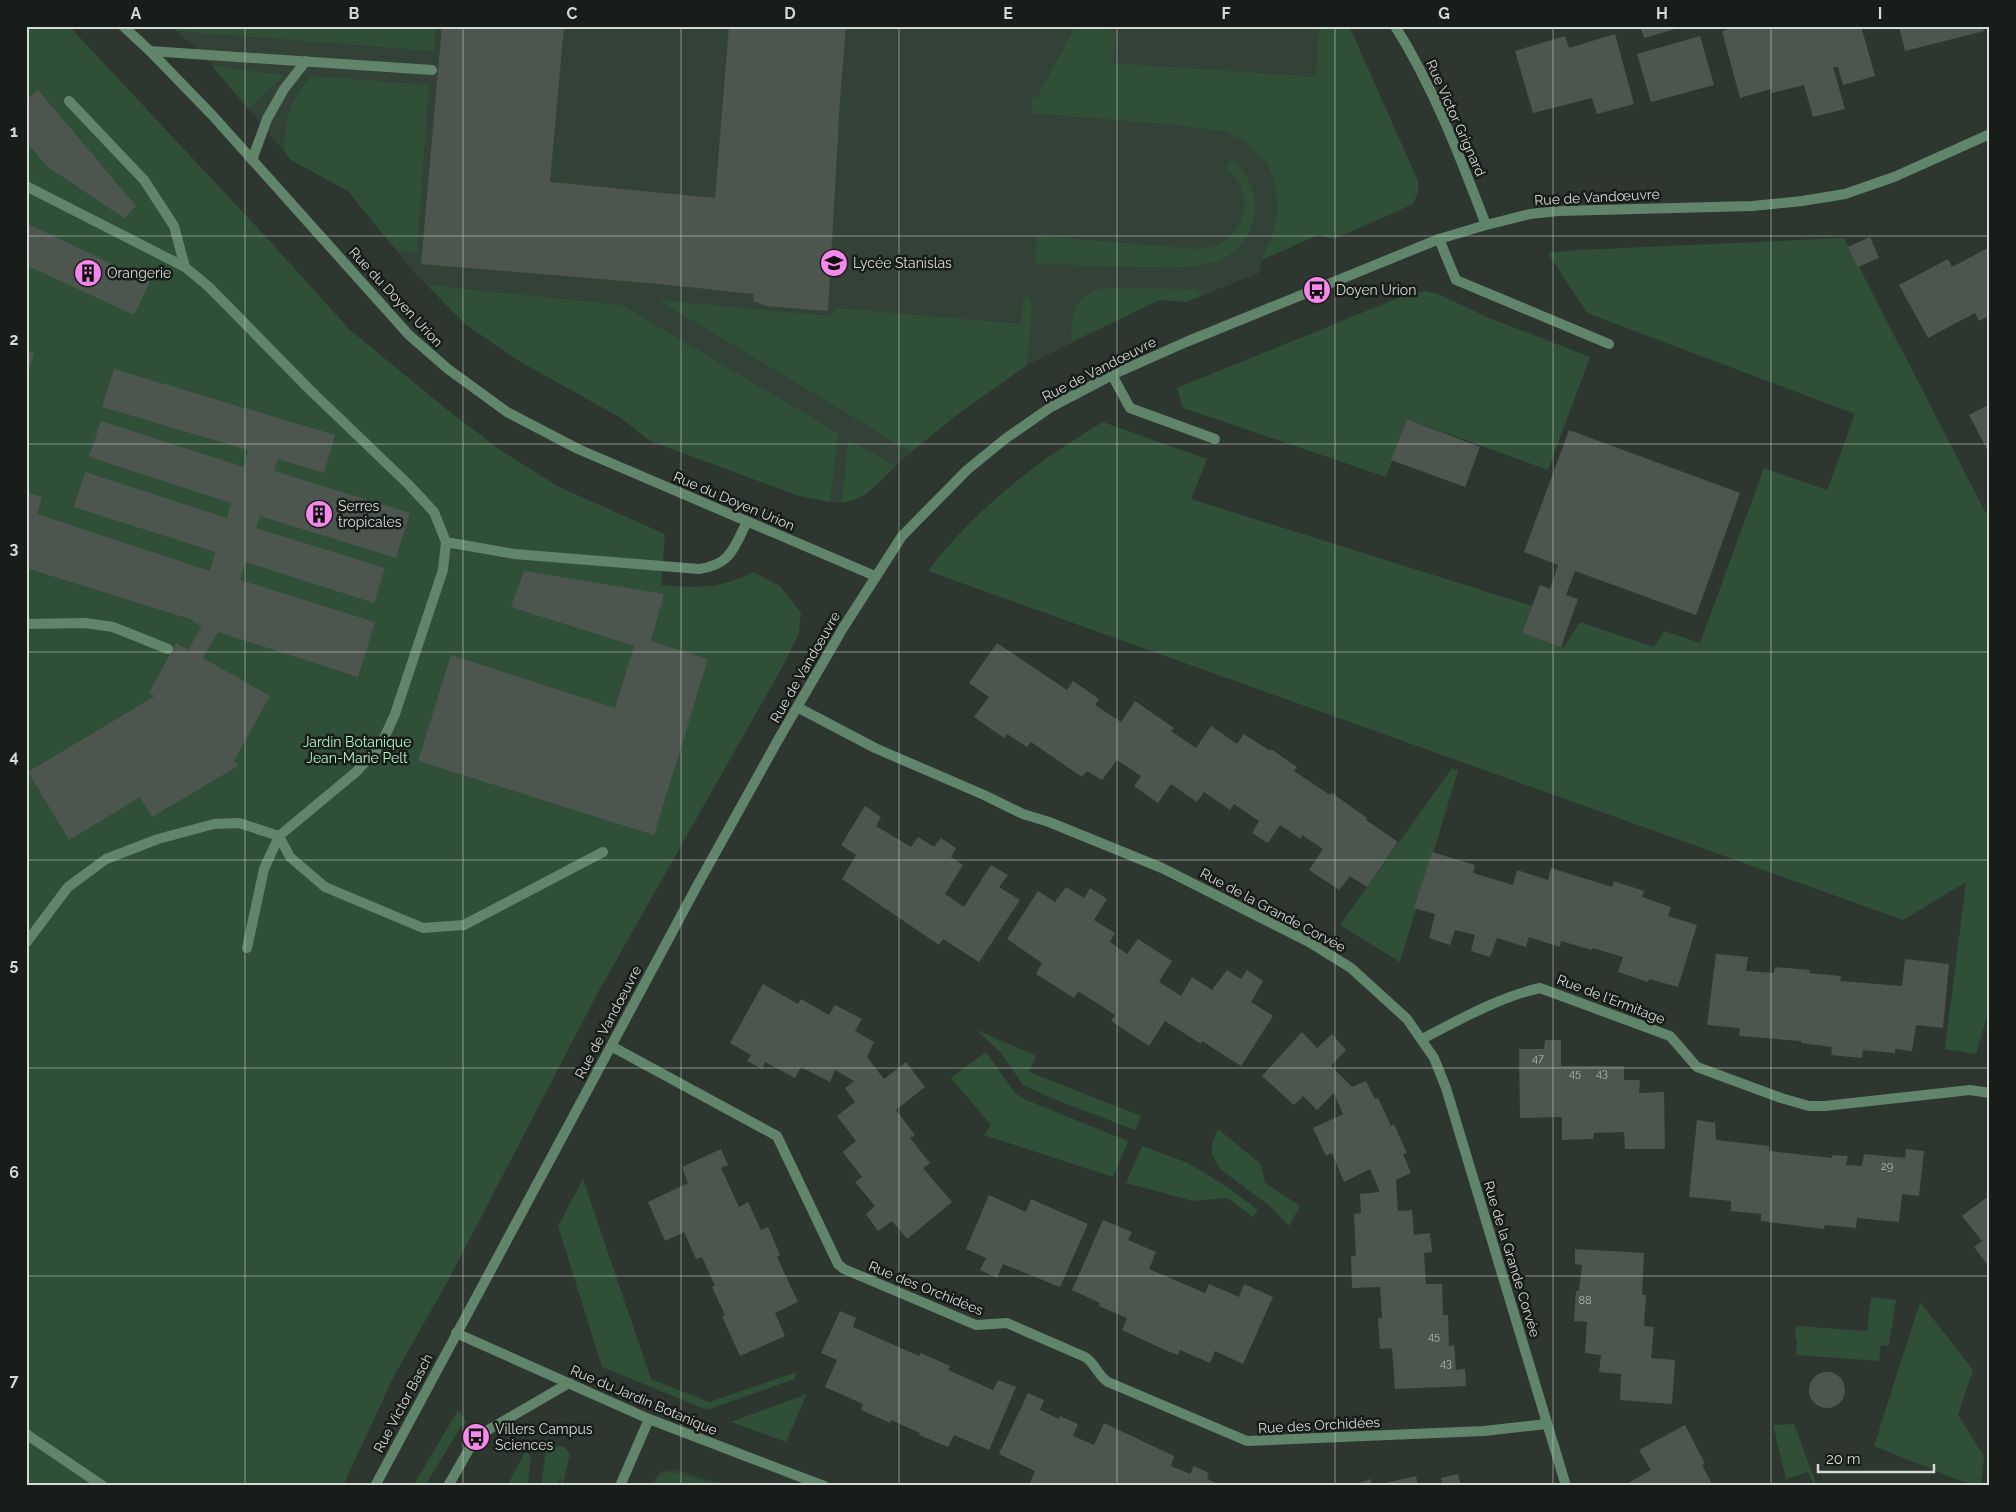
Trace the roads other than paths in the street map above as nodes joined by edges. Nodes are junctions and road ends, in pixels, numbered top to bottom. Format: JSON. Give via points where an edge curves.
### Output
{"nodes":[{"id":1,"x":123,"y":26,"type":"edge"},
{"id":2,"x":1395,"y":26,"type":"edge"},
{"id":3,"x":150,"y":51,"type":"junction"},
{"id":4,"x":306,"y":61,"type":"junction"},
{"id":5,"x":432,"y":70,"type":"dead end"},
{"id":6,"x":70,"y":101,"type":"dead end"},
{"id":7,"x":1990,"y":134,"type":"edge"},
{"id":8,"x":252,"y":160,"type":"junction"},
{"id":9,"x":26,"y":186,"type":"edge"},
{"id":10,"x":1486,"y":225,"type":"junction"},
{"id":11,"x":1439,"y":239,"type":"junction"},
{"id":12,"x":186,"y":267,"type":"junction"},
{"id":13,"x":1609,"y":344,"type":"dead end"},
{"id":14,"x":1112,"y":375,"type":"junction"},
{"id":15,"x":1215,"y":439,"type":"dead end"},
{"id":16,"x":748,"y":522,"type":"junction"},
{"id":17,"x":446,"y":542,"type":"junction"},
{"id":18,"x":875,"y":576,"type":"junction"},
{"id":19,"x":26,"y":624,"type":"edge"},
{"id":20,"x":168,"y":649,"type":"dead end"},
{"id":21,"x":797,"y":707,"type":"junction"},
{"id":22,"x":278,"y":836,"type":"junction"},
{"id":23,"x":603,"y":852,"type":"dead end"},
{"id":24,"x":26,"y":943,"type":"edge"},
{"id":25,"x":247,"y":948,"type":"dead end"},
{"id":26,"x":1422,"y":1039,"type":"junction"},
{"id":27,"x":611,"y":1046,"type":"junction"},
{"id":28,"x":1990,"y":1093,"type":"edge"},
{"id":29,"x":456,"y":1332,"type":"junction"},
{"id":30,"x":569,"y":1383,"type":"junction"},
{"id":31,"x":649,"y":1419,"type":"junction"},
{"id":32,"x":1547,"y":1424,"type":"junction"},
{"id":33,"x":26,"y":1434,"type":"edge"},
{"id":34,"x":103,"y":1486,"type":"edge"},
{"id":35,"x":374,"y":1486,"type":"edge"},
{"id":36,"x":448,"y":1486,"type":"edge"},
{"id":37,"x":620,"y":1486,"type":"edge"},
{"id":38,"x":824,"y":1486,"type":"edge"},
{"id":39,"x":1566,"y":1486,"type":"edge"}],
"edges":[{"from":1,"to":3,"type":"street","name":"Rue du Doyen Urion"},
{"from":2,"to":10,"type":"street","name":"Rue Victor Grignard","via":[[1422,71]]},
{"from":3,"to":4,"type":"street"},
{"from":3,"to":8,"type":"street","name":"Rue du Doyen Urion"},
{"from":4,"to":5,"type":"street"},
{"from":4,"to":8,"type":"street","via":[[266,119]]},
{"from":6,"to":12,"type":"street","via":[[144,180],[174,226]]},
{"from":7,"to":10,"type":"street","name":"Rue de Vandœuvre","via":[[1894,177],[1845,194],[1752,206],[1558,211]]},
{"from":8,"to":16,"type":"street","name":"Rue du Doyen Urion","via":[[409,335],[448,369],[507,412],[548,434]]},
{"from":9,"to":12,"type":"street"},
{"from":10,"to":11,"type":"street","name":"Rue de Vandœuvre"},
{"from":11,"to":13,"type":"street","via":[[1456,280]]},
{"from":11,"to":14,"type":"street","name":"Rue de Vandœuvre"},
{"from":12,"to":17,"type":"street","via":[[408,484],[434,512]]},
{"from":14,"to":15,"type":"street","via":[[1130,408]]},
{"from":14,"to":18,"type":"street","name":"Rue de Vandœuvre","via":[[1051,407],[967,470],[902,536]]},
{"from":16,"to":17,"type":"street","via":[[722,563],[699,569],[514,554]]},
{"from":16,"to":18,"type":"street","name":"Rue du Doyen Urion"},
{"from":17,"to":22,"type":"street","via":[[443,570],[395,714],[381,745],[356,772]]},
{"from":18,"to":21,"type":"street","name":"Rue de Vandœuvre"},
{"from":19,"to":20,"type":"street","via":[[85,623],[113,627]]},
{"from":21,"to":26,"type":"street","name":"Rue de la Grande Corvée","via":[[875,748],[1023,814],[1162,868],[1309,942],[1357,973],[1391,1003]]},
{"from":21,"to":27,"type":"street","name":"Rue de Vandœuvre"},
{"from":22,"to":23,"type":"street","via":[[290,857],[325,887],[423,928],[464,925]]},
{"from":22,"to":24,"type":"street","via":[[239,822],[214,824],[158,839],[106,859],[68,887]]},
{"from":22,"to":25,"type":"street","via":[[264,869]]},
{"from":26,"to":28,"type":"street","name":"Rue de l'Ermitage","via":[[1501,1001],[1540,988],[1670,1036],[1697,1067],[1809,1106],[1970,1090]]},
{"from":26,"to":32,"type":"street","name":"Rue de la Grande Corvée","via":[[1446,1088]]},
{"from":27,"to":29,"type":"street","name":"Rue de Vandœuvre"},
{"from":27,"to":32,"type":"street","name":"Rue des Orchidées","via":[[777,1136],[838,1264],[844,1269],[976,1325],[1007,1324],[1092,1361],[1108,1382],[1247,1441],[1484,1431]]},
{"from":29,"to":30,"type":"street","name":"Rue du Jardin Botanique"},
{"from":29,"to":35,"type":"street","name":"Rue Victor Basch"},
{"from":30,"to":31,"type":"street","name":"Rue du Jardin Botanique"},
{"from":30,"to":36,"type":"street","via":[[476,1437]]},
{"from":31,"to":37,"type":"street"},
{"from":31,"to":38,"type":"street","name":"Rue du Jardin Botanique"},
{"from":32,"to":39,"type":"street","name":"Rue de la Grande Corvée"},
{"from":33,"to":34,"type":"street"}]}
